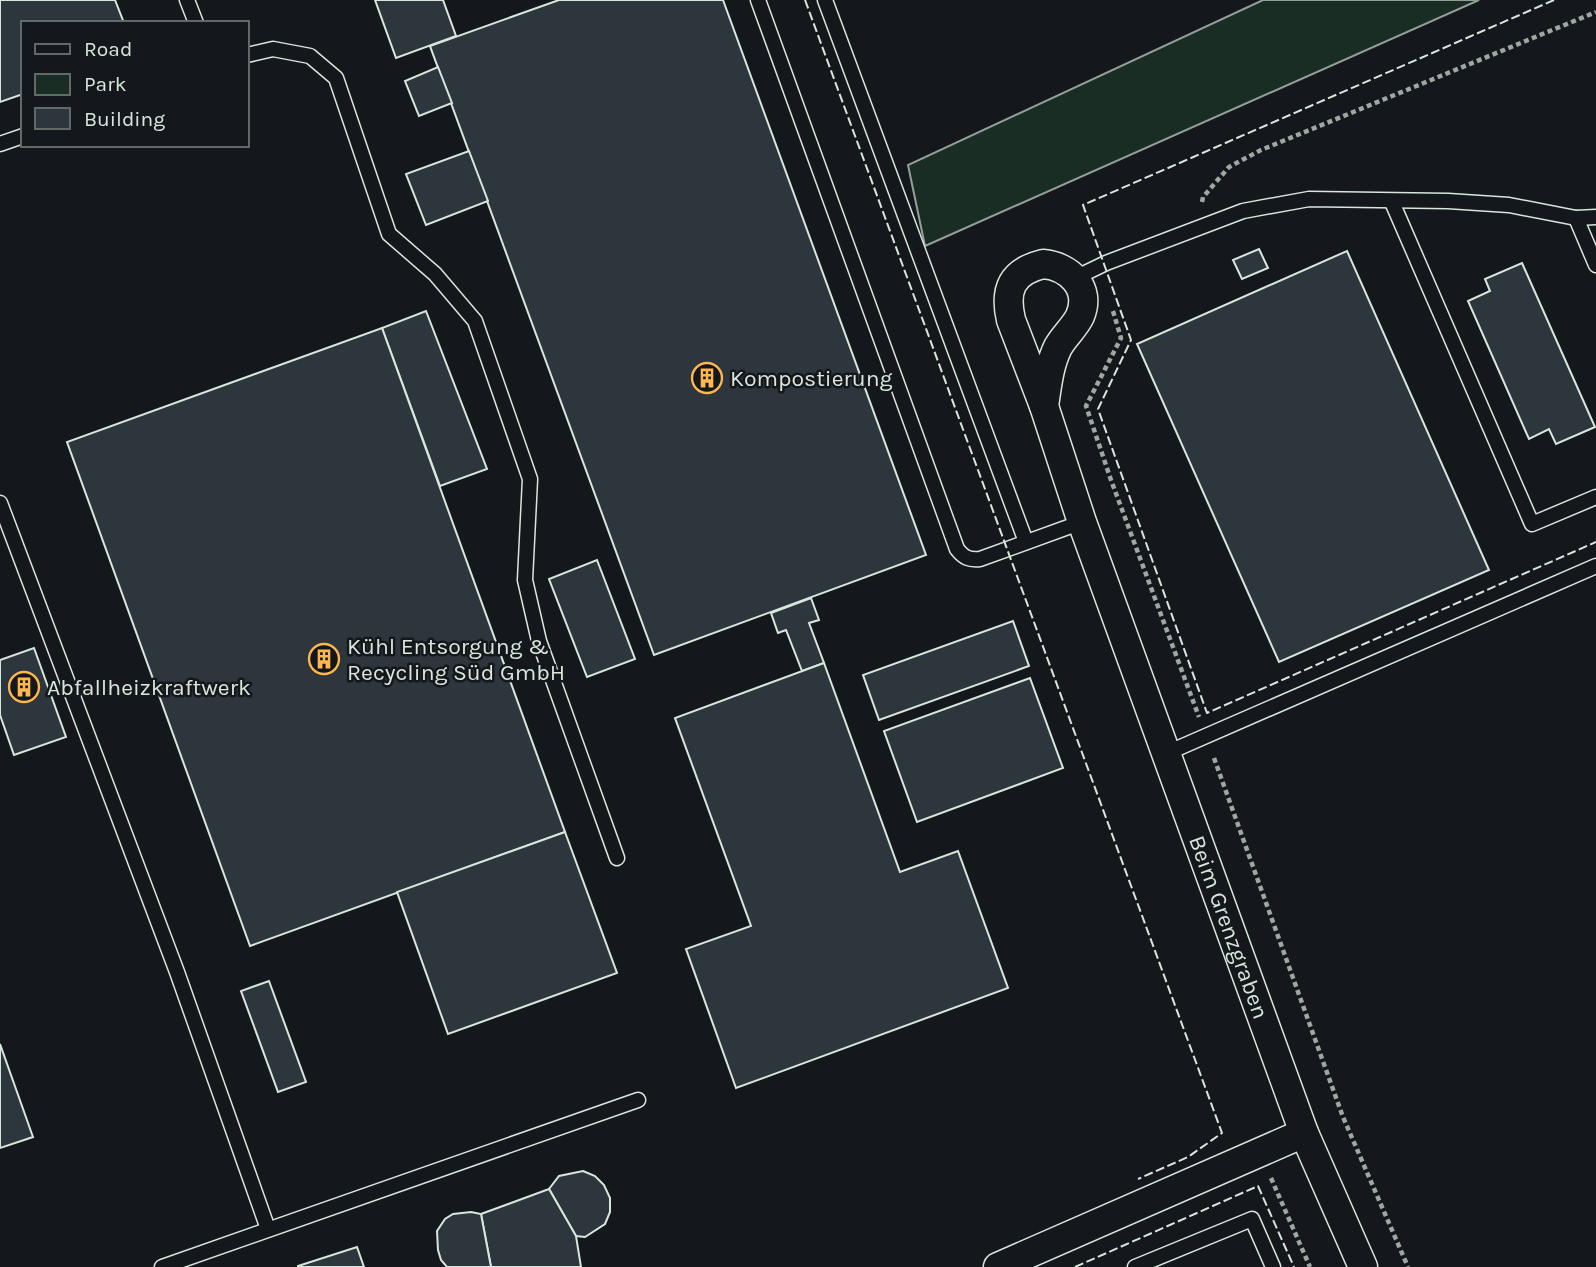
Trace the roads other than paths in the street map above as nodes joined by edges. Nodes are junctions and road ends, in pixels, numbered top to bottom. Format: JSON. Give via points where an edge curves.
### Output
{"nodes":[{"id":1,"x":187,"y":0,"type":"edge"},
{"id":2,"x":758,"y":0,"type":"edge"},
{"id":3,"x":825,"y":0,"type":"edge"},
{"id":4,"x":195,"y":21,"type":"edge"},
{"id":5,"x":248,"y":55,"type":"edge"},
{"id":6,"x":21,"y":137,"type":"edge"},
{"id":7,"x":0,"y":144,"type":"edge"},
{"id":8,"x":1392,"y":202,"type":"junction"},
{"id":9,"x":1596,"y":217,"type":"edge"},
{"id":10,"x":1576,"y":218,"type":"junction"},
{"id":11,"x":1596,"y":265,"type":"edge"},
{"id":12,"x":1088,"y":273,"type":"junction"},
{"id":13,"x":1044,"y":405,"type":"junction"},
{"id":14,"x":1596,"y":497,"type":"edge"},
{"id":15,"x":0,"y":503,"type":"edge"},
{"id":16,"x":1082,"y":522,"type":"junction"},
{"id":17,"x":1026,"y":542,"type":"junction"},
{"id":18,"x":1596,"y":566,"type":"edge"},
{"id":19,"x":1167,"y":753,"type":"junction"},
{"id":20,"x":617,"y":858,"type":"dead end"},
{"id":21,"x":638,"y":1100,"type":"dead end"},
{"id":22,"x":1304,"y":1133,"type":"junction"},
{"id":23,"x":268,"y":1229,"type":"junction"},
{"id":24,"x":162,"y":1267,"type":"edge"},
{"id":25,"x":998,"y":1267,"type":"edge"},
{"id":26,"x":1135,"y":1267,"type":"edge"},
{"id":27,"x":1273,"y":1267,"type":"edge"},
{"id":28,"x":1363,"y":1267,"type":"edge"}],
"edges":[{"from":1,"to":4,"type":"lane"},
{"from":2,"to":17,"type":"lane","via":[[957,549],[970,560],[980,559]]},
{"from":3,"to":17,"type":"lane"},
{"from":5,"to":20,"type":"lane","via":[[273,49],[310,56],[336,78],[389,233],[435,274],[475,321],[530,479],[525,580],[539,641]]},
{"from":6,"to":7,"type":"lane"},
{"from":8,"to":10,"type":"lane","via":[[1509,205]]},
{"from":8,"to":12,"type":"lane","via":[[1309,199],[1243,211]]},
{"from":8,"to":14,"type":"lane","via":[[1532,524]]},
{"from":9,"to":10,"type":"lane"},
{"from":10,"to":11,"type":"lane"},
{"from":12,"to":13,"type":"street","name":"Beim Grenzgraben","via":[[1081,289],[1081,314],[1049,370]]},
{"from":12,"to":13,"type":"street","name":"Beim Grenzgraben","via":[[1055,265],[1030,267],[1020,273],[1008,294],[1011,320]]},
{"from":13,"to":16,"type":"street","name":"Beim Grenzgraben"},
{"from":15,"to":23,"type":"lane","via":[[177,972]]},
{"from":16,"to":17,"type":"lane"},
{"from":16,"to":19,"type":"street","name":"Beim Grenzgraben"},
{"from":18,"to":19,"type":"lane"},
{"from":19,"to":22,"type":"street","name":"Beim Grenzgraben"},
{"from":21,"to":23,"type":"lane"},
{"from":22,"to":25,"type":"street"},
{"from":22,"to":28,"type":"street","name":"Beim Grenzgraben"},
{"from":23,"to":24,"type":"lane"},
{"from":26,"to":27,"type":"lane","via":[[1252,1219]]}]}
